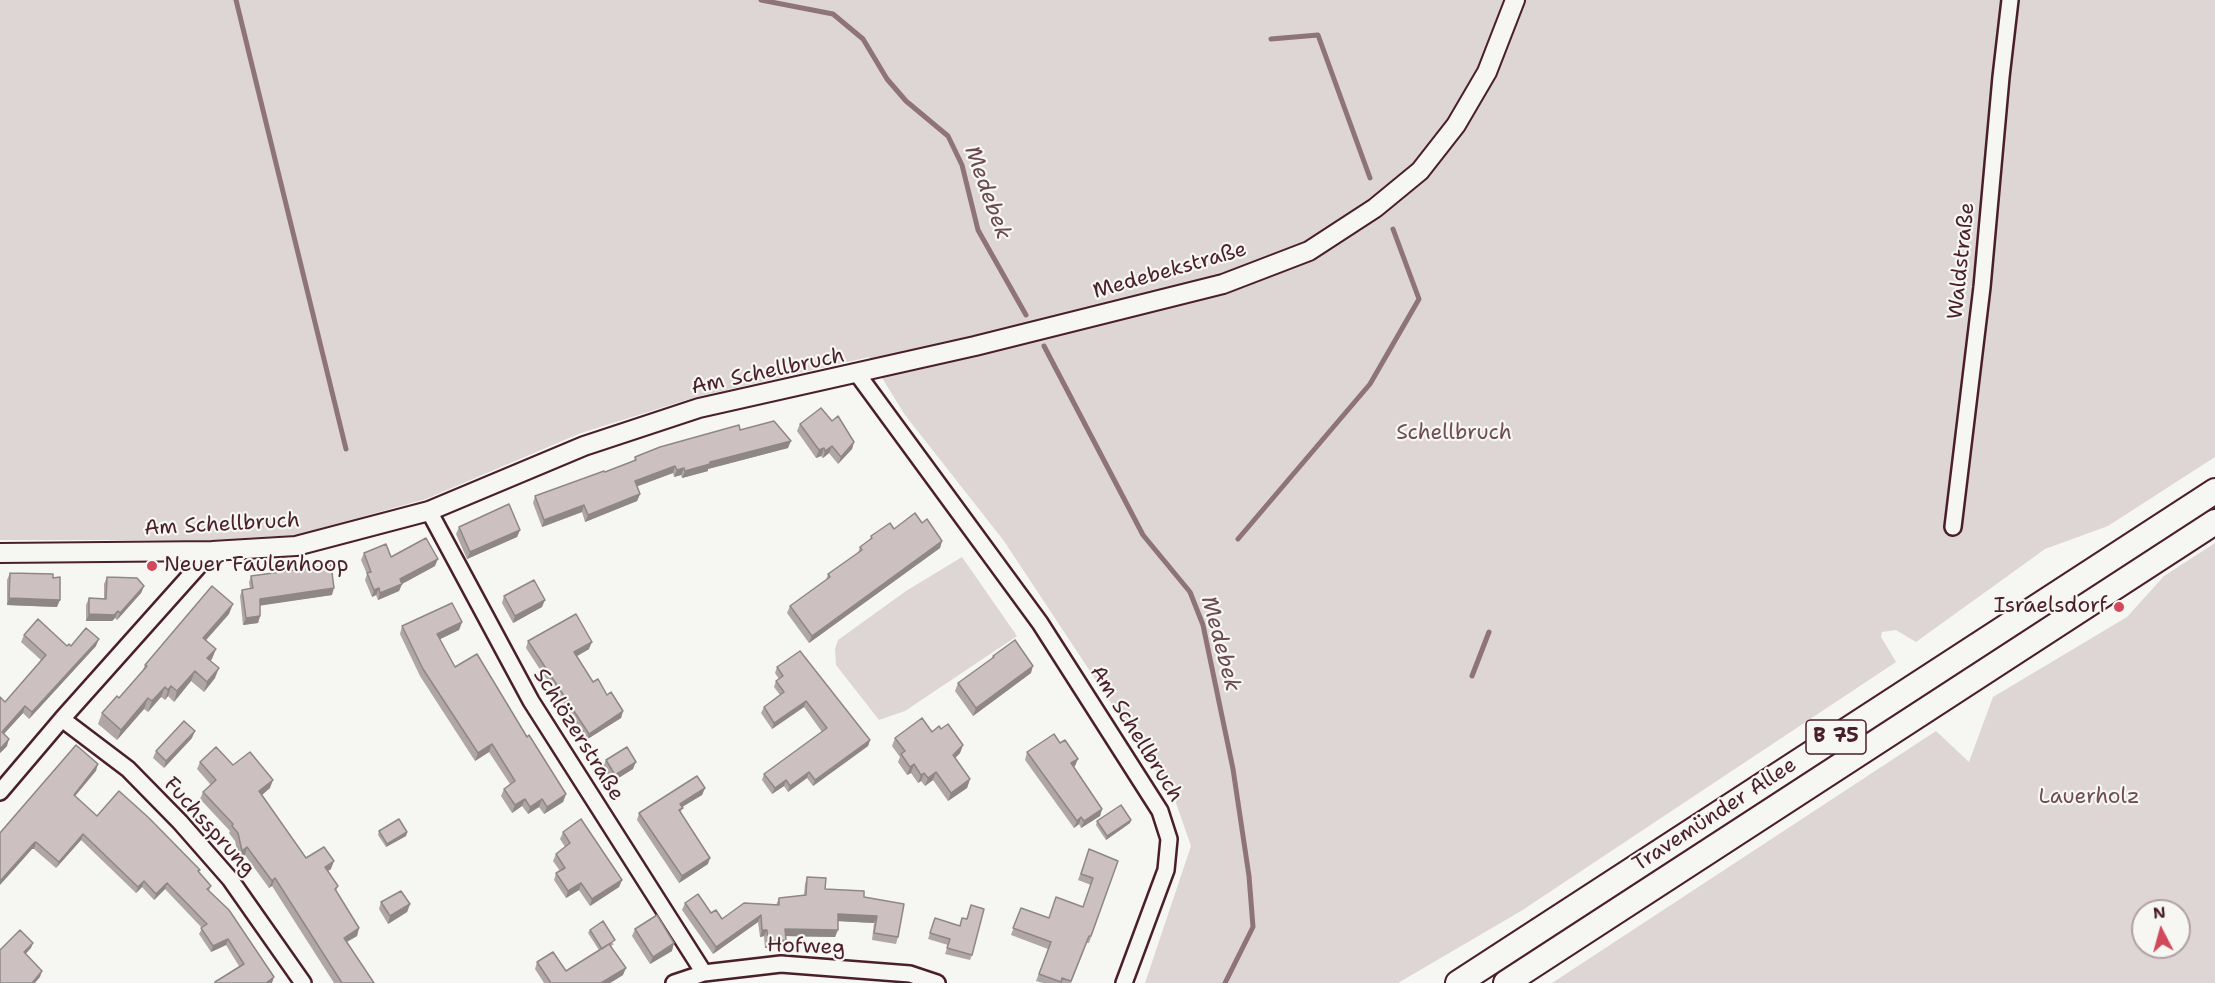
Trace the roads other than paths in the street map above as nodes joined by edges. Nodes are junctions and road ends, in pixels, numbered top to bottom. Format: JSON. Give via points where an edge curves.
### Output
{"nodes":[{"id":1,"x":1515,"y":0,"type":"edge"},
{"id":2,"x":2010,"y":0,"type":"edge"},
{"id":3,"x":856,"y":372,"type":"junction"},
{"id":4,"x":2215,"y":491,"type":"edge"},
{"id":5,"x":429,"y":511,"type":"junction"},
{"id":6,"x":2215,"y":522,"type":"edge"},
{"id":7,"x":1953,"y":527,"type":"dead end"},
{"id":8,"x":212,"y":551,"type":"junction"},
{"id":9,"x":0,"y":553,"type":"edge"},
{"id":10,"x":62,"y":719,"type":"junction"},
{"id":11,"x":0,"y":792,"type":"edge"},
{"id":12,"x":704,"y":973,"type":"junction"},
{"id":13,"x":303,"y":983,"type":"edge"},
{"id":14,"x":674,"y":983,"type":"edge"},
{"id":15,"x":937,"y":983,"type":"edge"},
{"id":16,"x":1124,"y":983,"type":"edge"},
{"id":17,"x":1458,"y":983,"type":"edge"},
{"id":18,"x":1506,"y":983,"type":"edge"}],
"edges":[{"from":1,"to":3,"type":"street","name":"Medebekstraße","via":[[1487,72],[1455,125],[1420,171],[1375,208],[1309,251],[1223,284]]},
{"from":2,"to":7,"type":"street","name":"Waldstraße","via":[[1982,287]]},
{"from":3,"to":5,"type":"street","name":"Am Schellbruch","via":[[699,408],[584,446]]},
{"from":3,"to":16,"type":"street","name":"Am Schellbruch","via":[[1040,623],[1160,811],[1169,839],[1166,870]]},
{"from":4,"to":17,"type":"highway","name":"Travemünder Allee","number":"B 75"},
{"from":5,"to":8,"type":"street","name":"Am Schellbruch","via":[[296,546]]},
{"from":5,"to":12,"type":"street","name":"Schlözerstraße","via":[[531,701]]},
{"from":6,"to":18,"type":"highway","name":"Travemünder Allee","number":"B 75"},
{"from":8,"to":9,"type":"street","name":"Am Schellbruch"},
{"from":8,"to":10,"type":"street"},
{"from":10,"to":11,"type":"street"},
{"from":10,"to":13,"type":"street","name":"Fuchssprung","via":[[128,769],[180,822],[230,879]]},
{"from":12,"to":14,"type":"street","name":"Hofweg"},
{"from":12,"to":15,"type":"street","name":"Hofweg","via":[[781,964],[910,974]]}]}
